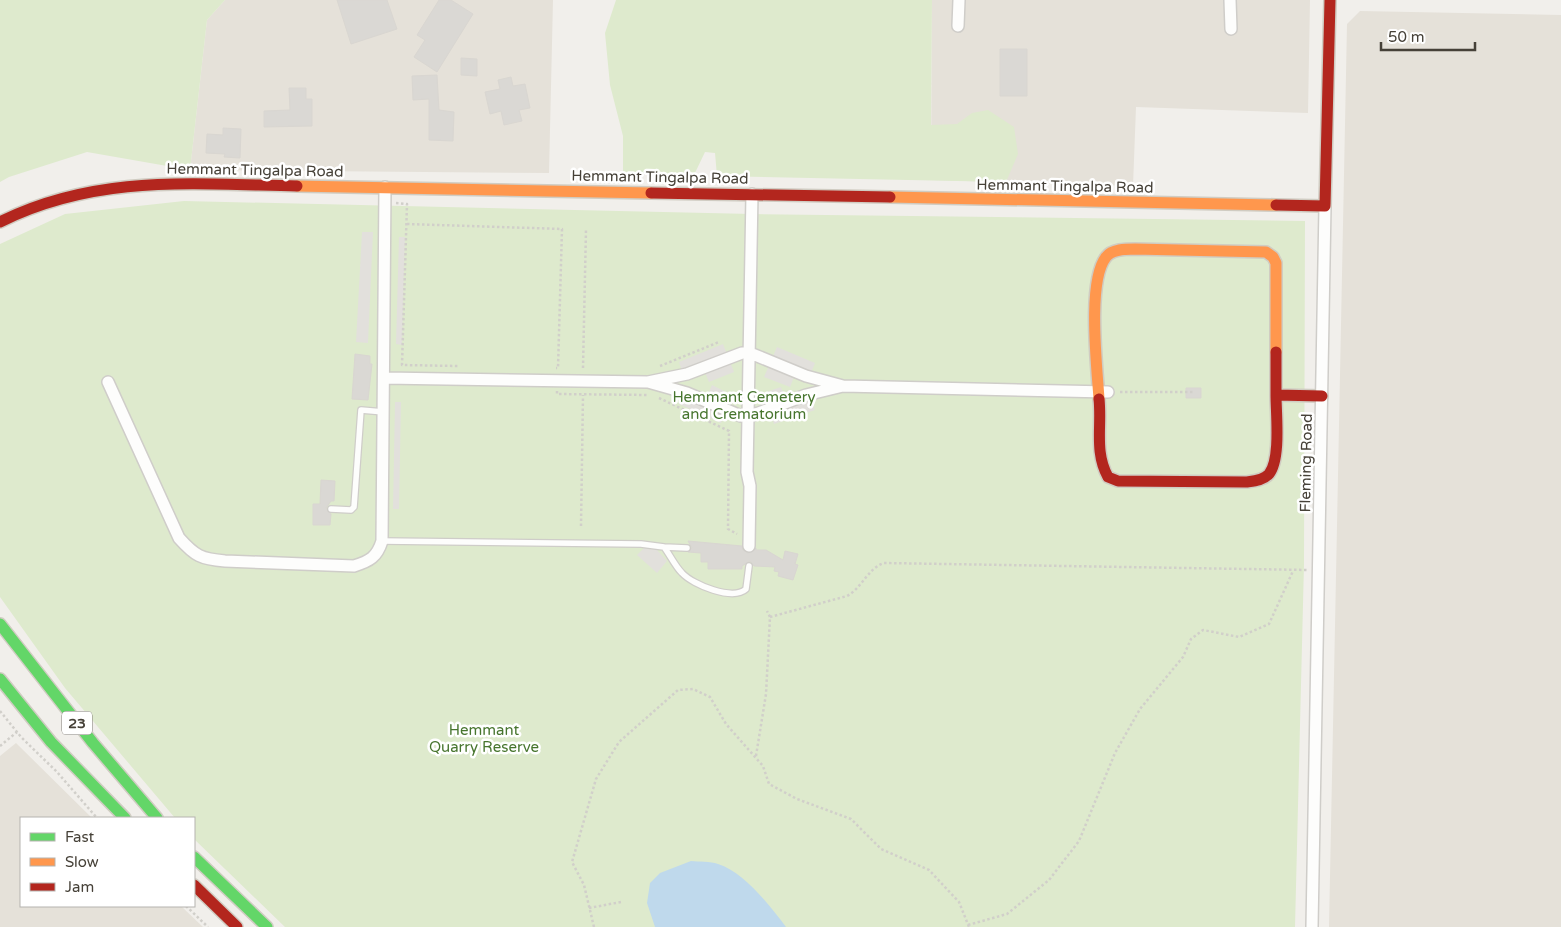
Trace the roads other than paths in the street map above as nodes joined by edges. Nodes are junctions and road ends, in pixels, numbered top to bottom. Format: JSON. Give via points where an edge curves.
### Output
{"nodes":[{"id":1,"x":959,"y":0,"type":"edge"},
{"id":2,"x":1230,"y":0,"type":"edge"},
{"id":3,"x":1330,"y":0,"type":"edge"},
{"id":4,"x":958,"y":26,"type":"dead end"},
{"id":5,"x":1231,"y":29,"type":"dead end"},
{"id":6,"x":385,"y":187,"type":"junction"},
{"id":7,"x":752,"y":194,"type":"junction"},
{"id":8,"x":1325,"y":206,"type":"junction"},
{"id":9,"x":0,"y":222,"type":"edge"},
{"id":10,"x":750,"y":353,"type":"junction"},
{"id":11,"x":686,"y":374,"type":"junction"},
{"id":12,"x":806,"y":376,"type":"junction"},
{"id":13,"x":384,"y":378,"type":"junction"},
{"id":14,"x":108,"y":382,"type":"dead end"},
{"id":15,"x":648,"y":382,"type":"junction"},
{"id":16,"x":843,"y":386,"type":"junction"},
{"id":17,"x":1103,"y":392,"type":"junction"},
{"id":18,"x":686,"y":394,"type":"junction"},
{"id":19,"x":806,"y":395,"type":"junction"},
{"id":20,"x":1276,"y":395,"type":"junction"},
{"id":21,"x":1322,"y":396,"type":"junction"},
{"id":22,"x":384,"y":412,"type":"junction"},
{"id":23,"x":748,"y":417,"type":"junction"},
{"id":24,"x":331,"y":509,"type":"dead end"},
{"id":25,"x":382,"y":541,"type":"junction"},
{"id":26,"x":749,"y":541,"type":"road end"},
{"id":27,"x":664,"y":547,"type":"junction"},
{"id":28,"x":687,"y":548,"type":"dead end"},
{"id":29,"x":749,"y":566,"type":"dead end"},
{"id":30,"x":0,"y":624,"type":"edge"},
{"id":31,"x":0,"y":679,"type":"edge"},
{"id":32,"x":124,"y":817,"type":"edge"},
{"id":33,"x":156,"y":817,"type":"edge"},
{"id":34,"x":195,"y":858,"type":"edge"},
{"id":35,"x":195,"y":886,"type":"edge"},
{"id":36,"x":237,"y":927,"type":"edge"},
{"id":37,"x":267,"y":927,"type":"edge"},
{"id":38,"x":1312,"y":927,"type":"edge"}],
"edges":[{"from":1,"to":4,"type":"street"},
{"from":2,"to":5,"type":"street"},
{"from":3,"to":8,"type":"street","name":"Fleming Road"},
{"from":6,"to":7,"type":"street","name":"Hemmant Tingalpa Road"},
{"from":6,"to":9,"type":"street","name":"Hemmant Tingalpa Road","via":[[126,185],[67,195],[18,212]]},
{"from":6,"to":13,"type":"street"},
{"from":7,"to":8,"type":"street","name":"Hemmant Tingalpa Road"},
{"from":7,"to":10,"type":"street"},
{"from":8,"to":21,"type":"street","name":"Fleming Road"},
{"from":10,"to":11,"type":"street"},
{"from":10,"to":12,"type":"street"},
{"from":10,"to":23,"type":"street"},
{"from":11,"to":15,"type":"street"},
{"from":11,"to":18,"type":"street"},
{"from":12,"to":16,"type":"street"},
{"from":12,"to":19,"type":"street"},
{"from":13,"to":15,"type":"street"},
{"from":13,"to":22,"type":"street"},
{"from":14,"to":25,"type":"street","via":[[179,538],[192,554],[206,560],[354,566],[370,561],[378,553]]},
{"from":15,"to":18,"type":"street"},
{"from":16,"to":17,"type":"street"},
{"from":16,"to":19,"type":"street"},
{"from":17,"to":20,"type":"street","via":[[1100,408],[1102,467],[1108,477],[1118,480],[1260,480],[1269,474],[1274,463]]},
{"from":17,"to":20,"type":"street","via":[[1096,301],[1101,264],[1107,254],[1136,248],[1266,252],[1273,256],[1276,263]]},
{"from":18,"to":23,"type":"street"},
{"from":19,"to":23,"type":"street"},
{"from":20,"to":21,"type":"street"},
{"from":21,"to":38,"type":"street","name":"Fleming Road"},
{"from":22,"to":24,"type":"lane","via":[[361,410],[354,507],[351,510]]},
{"from":22,"to":25,"type":"street"},
{"from":23,"to":26,"type":"street"},
{"from":25,"to":27,"type":"lane","via":[[641,544]]},
{"from":27,"to":28,"type":"lane"},
{"from":27,"to":29,"type":"lane","via":[[682,574],[727,594],[737,595],[746,589]]},
{"from":30,"to":33,"type":"street","number":"23","via":[[93,743]]},
{"from":31,"to":32,"type":"street","number":"23","via":[[51,742]]},
{"from":34,"to":37,"type":"street"},
{"from":35,"to":36,"type":"street"}]}
